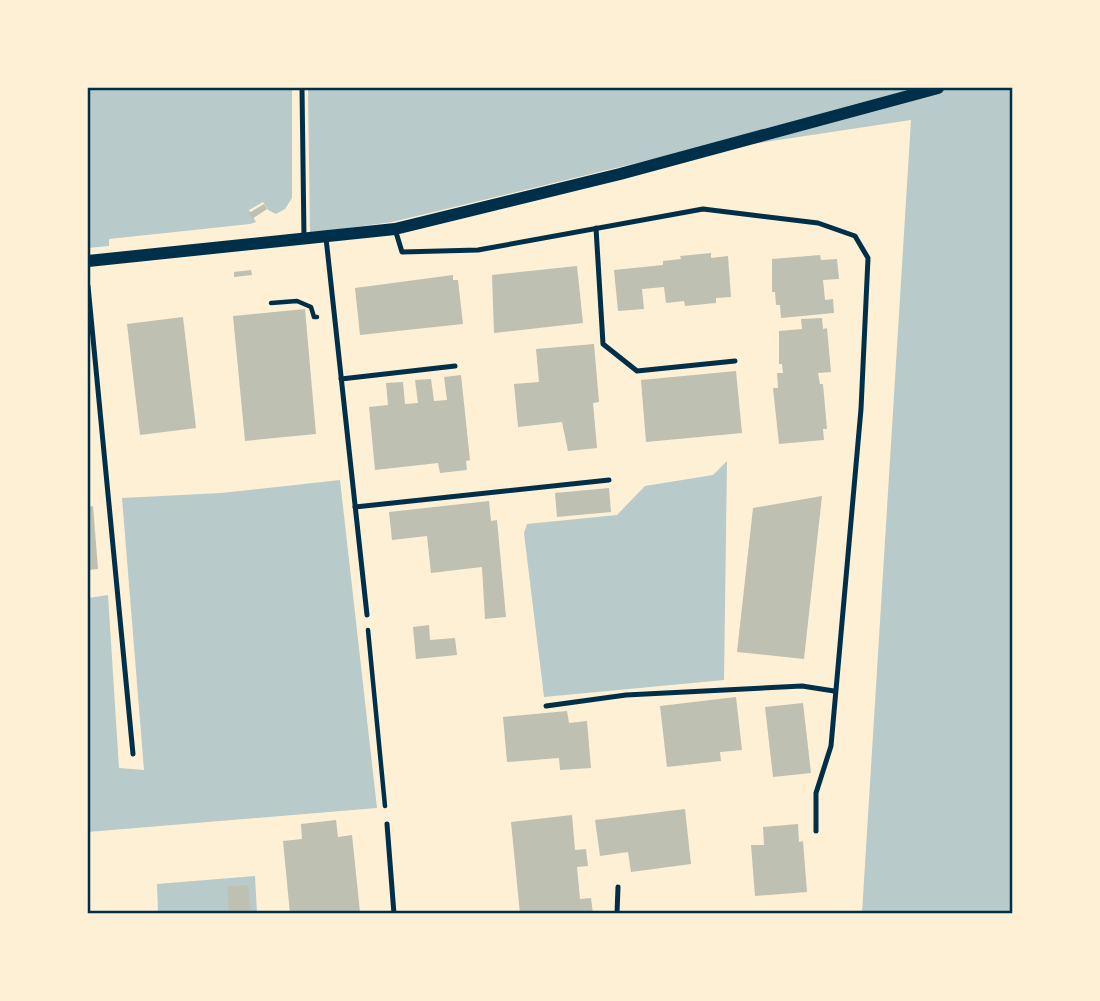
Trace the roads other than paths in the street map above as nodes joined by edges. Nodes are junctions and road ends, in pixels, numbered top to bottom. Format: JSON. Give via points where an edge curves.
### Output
{"nodes":[{"id":1,"x":302,"y":88,"type":"edge"},
{"id":2,"x":937,"y":88,"type":"edge"},
{"id":3,"x":596,"y":228,"type":"junction"},
{"id":4,"x":395,"y":229,"type":"junction"},
{"id":5,"x":326,"y":238,"type":"junction"},
{"id":6,"x":304,"y":240,"type":"junction"},
{"id":7,"x":88,"y":261,"type":"edge"},
{"id":8,"x":88,"y":286,"type":"edge"},
{"id":9,"x":735,"y":361,"type":"dead end"},
{"id":10,"x":455,"y":366,"type":"dead end"},
{"id":11,"x":341,"y":379,"type":"junction"},
{"id":12,"x":609,"y":480,"type":"dead end"},
{"id":13,"x":355,"y":506,"type":"junction"},
{"id":14,"x":366,"y":615,"type":"road end"},
{"id":15,"x":834,"y":691,"type":"junction"},
{"id":16,"x":546,"y":706,"type":"dead end"},
{"id":17,"x":133,"y":754,"type":"dead end"},
{"id":18,"x":387,"y":824,"type":"road end"},
{"id":19,"x":816,"y":831,"type":"dead end"},
{"id":20,"x":618,"y":887,"type":"dead end"},
{"id":21,"x":394,"y":914,"type":"edge"},
{"id":22,"x":617,"y":914,"type":"edge"}],
"edges":[{"from":1,"to":6,"type":"lane"},
{"from":2,"to":4,"type":"street"},
{"from":3,"to":4,"type":"lane","via":[[478,250],[402,252]]},
{"from":3,"to":9,"type":"lane","via":[[603,344],[637,372]]},
{"from":3,"to":15,"type":"lane","via":[[703,209],[818,223],[855,236],[868,258],[861,409]]},
{"from":4,"to":5,"type":"street"},
{"from":5,"to":6,"type":"street"},
{"from":5,"to":11,"type":"lane"},
{"from":6,"to":7,"type":"street"},
{"from":8,"to":17,"type":"lane"},
{"from":10,"to":11,"type":"lane"},
{"from":11,"to":13,"type":"lane"},
{"from":12,"to":13,"type":"lane"},
{"from":13,"to":14,"type":"lane"},
{"from":15,"to":16,"type":"lane","via":[[802,686],[626,695]]},
{"from":15,"to":19,"type":"lane","via":[[831,746],[816,793]]},
{"from":18,"to":21,"type":"lane"},
{"from":20,"to":22,"type":"lane"}]}
